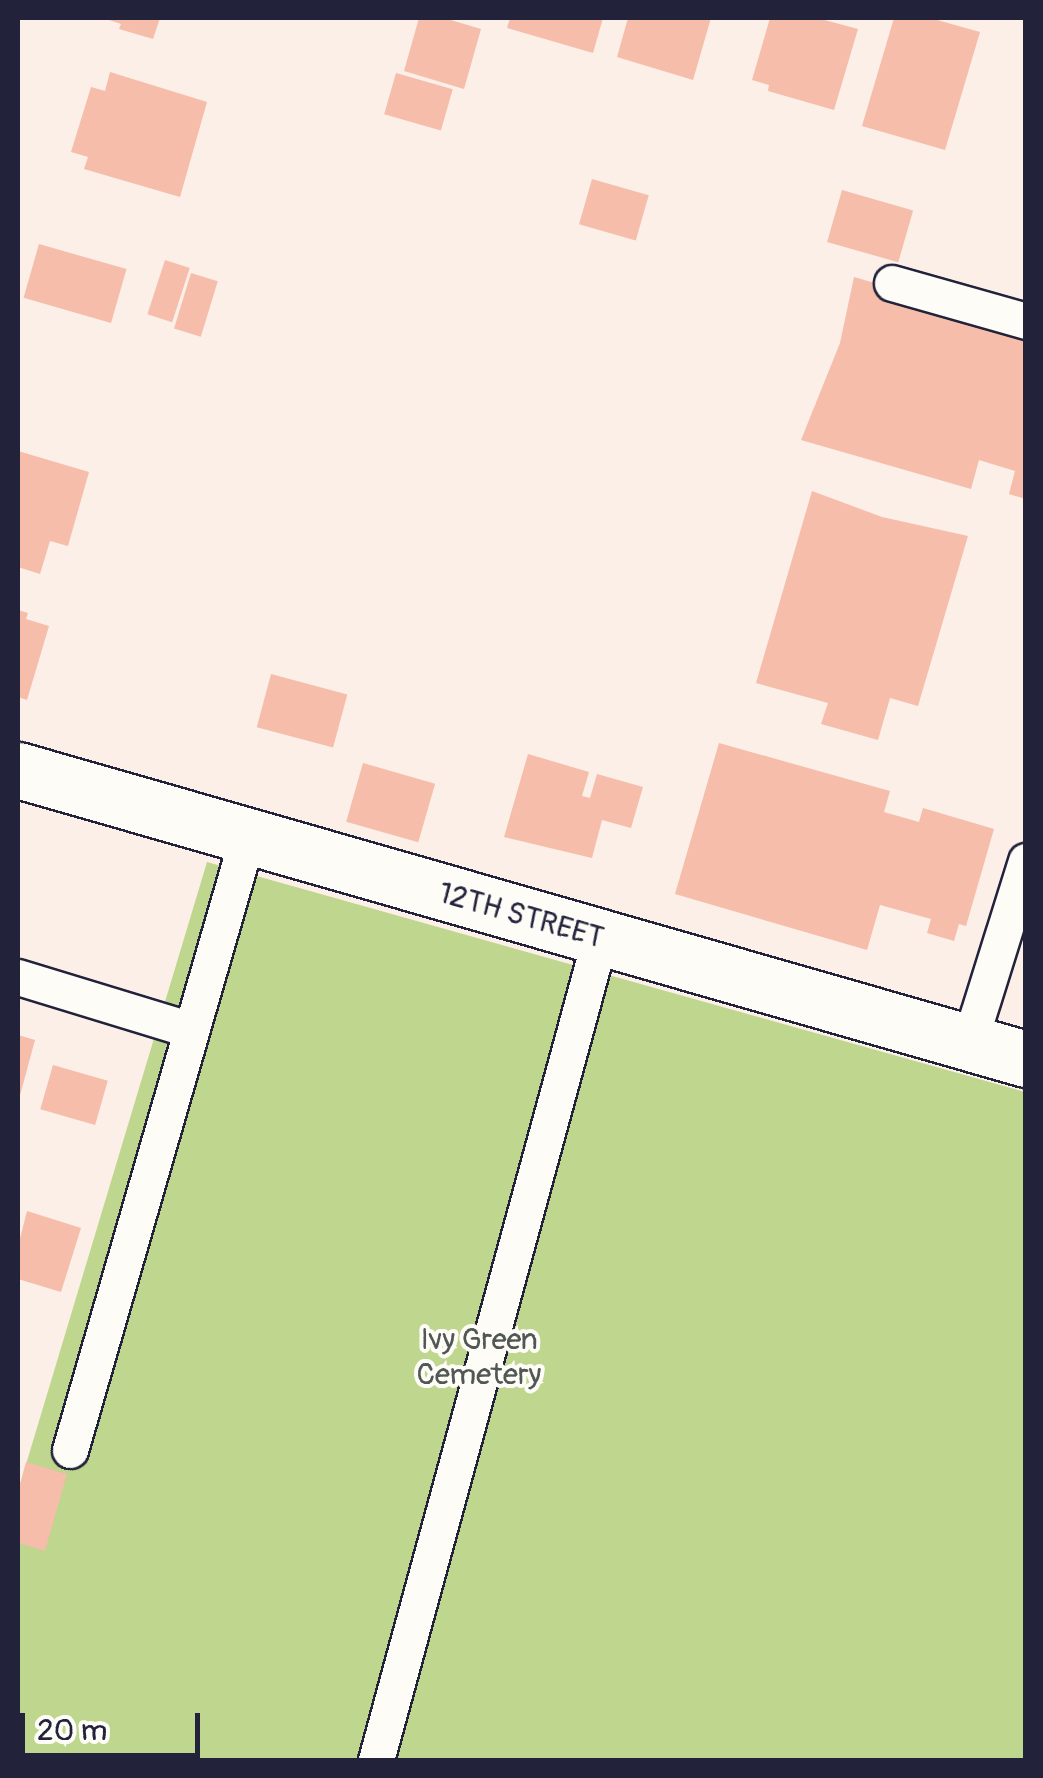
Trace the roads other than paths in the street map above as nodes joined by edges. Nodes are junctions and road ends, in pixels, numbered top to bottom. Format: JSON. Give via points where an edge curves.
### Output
{"nodes":[{"id":1,"x":892,"y":283,"type":"dead end"},
{"id":2,"x":1026,"y":322,"type":"edge"},
{"id":3,"x":18,"y":770,"type":"edge"},
{"id":4,"x":247,"y":838,"type":"junction"},
{"id":5,"x":1026,"y":861,"type":"edge"},
{"id":6,"x":600,"y":938,"type":"junction"},
{"id":7,"x":18,"y":977,"type":"edge"},
{"id":8,"x":191,"y":1030,"type":"junction"},
{"id":9,"x":969,"y":1043,"type":"junction"},
{"id":10,"x":1026,"y":1059,"type":"edge"},
{"id":11,"x":70,"y":1450,"type":"dead end"},
{"id":12,"x":376,"y":1760,"type":"edge"}],
"edges":[{"from":1,"to":2,"type":"lane"},
{"from":3,"to":4,"type":"street","name":"12TH STREET"},
{"from":4,"to":6,"type":"street","name":"12TH STREET"},
{"from":4,"to":8,"type":"lane"},
{"from":5,"to":9,"type":"lane"},
{"from":6,"to":9,"type":"street","name":"12TH STREET"},
{"from":6,"to":12,"type":"lane"},
{"from":7,"to":8,"type":"lane"},
{"from":8,"to":11,"type":"lane"},
{"from":9,"to":10,"type":"street","name":"12TH STREET"}]}
